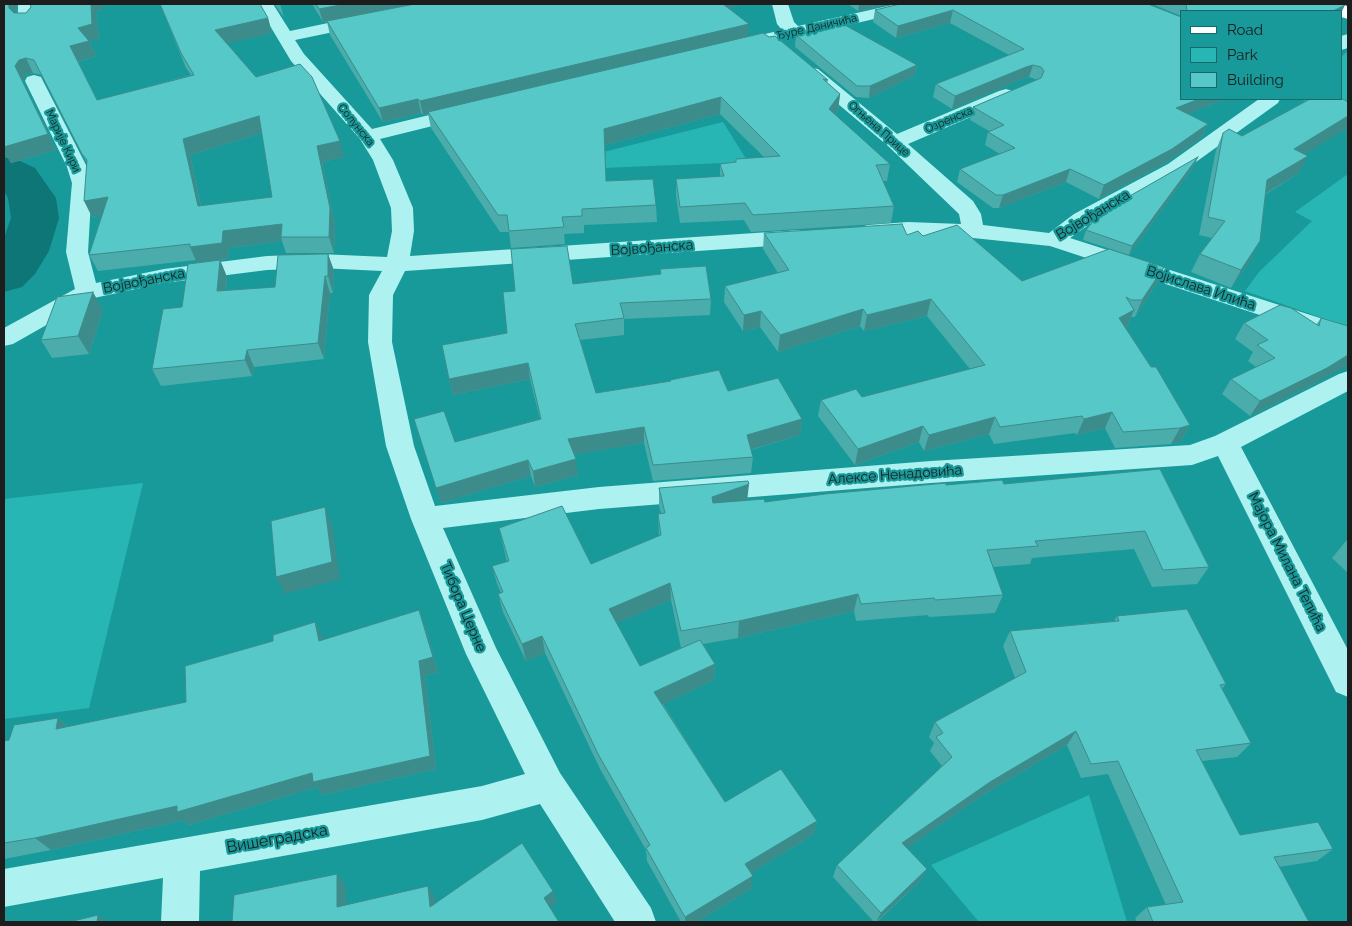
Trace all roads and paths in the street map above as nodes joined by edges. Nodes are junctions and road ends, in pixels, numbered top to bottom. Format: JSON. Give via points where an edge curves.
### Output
{"nodes":[{"id":1,"x":26,"y":4,"type":"edge"},
{"id":2,"x":265,"y":4,"type":"edge"},
{"id":3,"x":780,"y":4,"type":"edge"},
{"id":4,"x":917,"y":4,"type":"edge"},
{"id":5,"x":380,"y":18,"type":"edge"},
{"id":6,"x":27,"y":22,"type":"edge"},
{"id":7,"x":794,"y":32,"type":"junction"},
{"id":8,"x":284,"y":37,"type":"junction"},
{"id":9,"x":723,"y":50,"type":"edge"},
{"id":10,"x":785,"y":50,"type":"junction"},
{"id":11,"x":34,"y":81,"type":"dead end"},
{"id":12,"x":1021,"y":89,"type":"edge"},
{"id":13,"x":1270,"y":100,"type":"edge"},
{"id":14,"x":483,"y":108,"type":"edge"},
{"id":15,"x":368,"y":136,"type":"junction"},
{"id":16,"x":895,"y":142,"type":"junction"},
{"id":17,"x":972,"y":231,"type":"junction"},
{"id":18,"x":1053,"y":240,"type":"junction"},
{"id":19,"x":396,"y":264,"type":"junction"},
{"id":20,"x":87,"y":292,"type":"junction"},
{"id":21,"x":1348,"y":336,"type":"edge"},
{"id":22,"x":4,"y":338,"type":"edge"},
{"id":23,"x":1348,"y":380,"type":"edge"},
{"id":24,"x":1225,"y":443,"type":"junction"},
{"id":25,"x":425,"y":518,"type":"junction"},
{"id":26,"x":1348,"y":682,"type":"edge"},
{"id":27,"x":548,"y":785,"type":"junction"},
{"id":28,"x":182,"y":856,"type":"junction"},
{"id":29,"x":4,"y":888,"type":"edge"},
{"id":30,"x":180,"y":922,"type":"edge"},
{"id":31,"x":637,"y":922,"type":"edge"}],
"edges":[{"from":1,"to":6,"type":"street"},
{"from":2,"to":8,"type":"street","name":"Солунска"},
{"from":3,"to":7,"type":"street","via":[[782,17]]},
{"from":4,"to":7,"type":"street","name":"Ђуре Даничића"},
{"from":5,"to":8,"type":"street"},
{"from":7,"to":10,"type":"street","name":"Ђуре Даничића"},
{"from":8,"to":15,"type":"street","name":"Солунска","via":[[297,57]]},
{"from":9,"to":10,"type":"street","name":"Ђуре Даничића"},
{"from":10,"to":16,"type":"street","name":"Огњена Прице"},
{"from":11,"to":20,"type":"street","name":"Марије Кири","via":[[78,167],[82,183],[77,252]]},
{"from":12,"to":16,"type":"street","name":"Озренска"},
{"from":13,"to":18,"type":"street","name":"Војвођанска","via":[[1174,168],[1082,219]]},
{"from":14,"to":15,"type":"street"},
{"from":15,"to":19,"type":"street","name":"Солунска","via":[[383,160],[402,208],[403,231]]},
{"from":16,"to":17,"type":"street","name":"Огњена Прице","via":[[964,206],[970,214]]},
{"from":17,"to":18,"type":"street","name":"Војвођанска"},
{"from":17,"to":19,"type":"street","name":"Војвођанска","via":[[908,229]]},
{"from":18,"to":21,"type":"street","name":"Војислава Илића"},
{"from":19,"to":20,"type":"street","name":"Војвођанска","via":[[267,263],[164,276]]},
{"from":19,"to":25,"type":"street","name":"Тибора Церне","via":[[381,295],[380,342],[400,446]]},
{"from":20,"to":22,"type":"street","name":"Војвођанска"},
{"from":23,"to":24,"type":"street","name":"Алексе Ненадовића"},
{"from":24,"to":25,"type":"street","name":"Алексе Ненадовића","via":[[1192,455],[609,497]]},
{"from":24,"to":26,"type":"street","name":"Мајора Милана Тепића"},
{"from":25,"to":27,"type":"street","name":"Тибора Церне","via":[[482,654]]},
{"from":27,"to":28,"type":"street","name":"Вишеградска","via":[[482,803]]},
{"from":27,"to":31,"type":"street","name":"Тибора Церне"},
{"from":28,"to":29,"type":"street","name":"Вишеградска"},
{"from":28,"to":30,"type":"street"}]}
